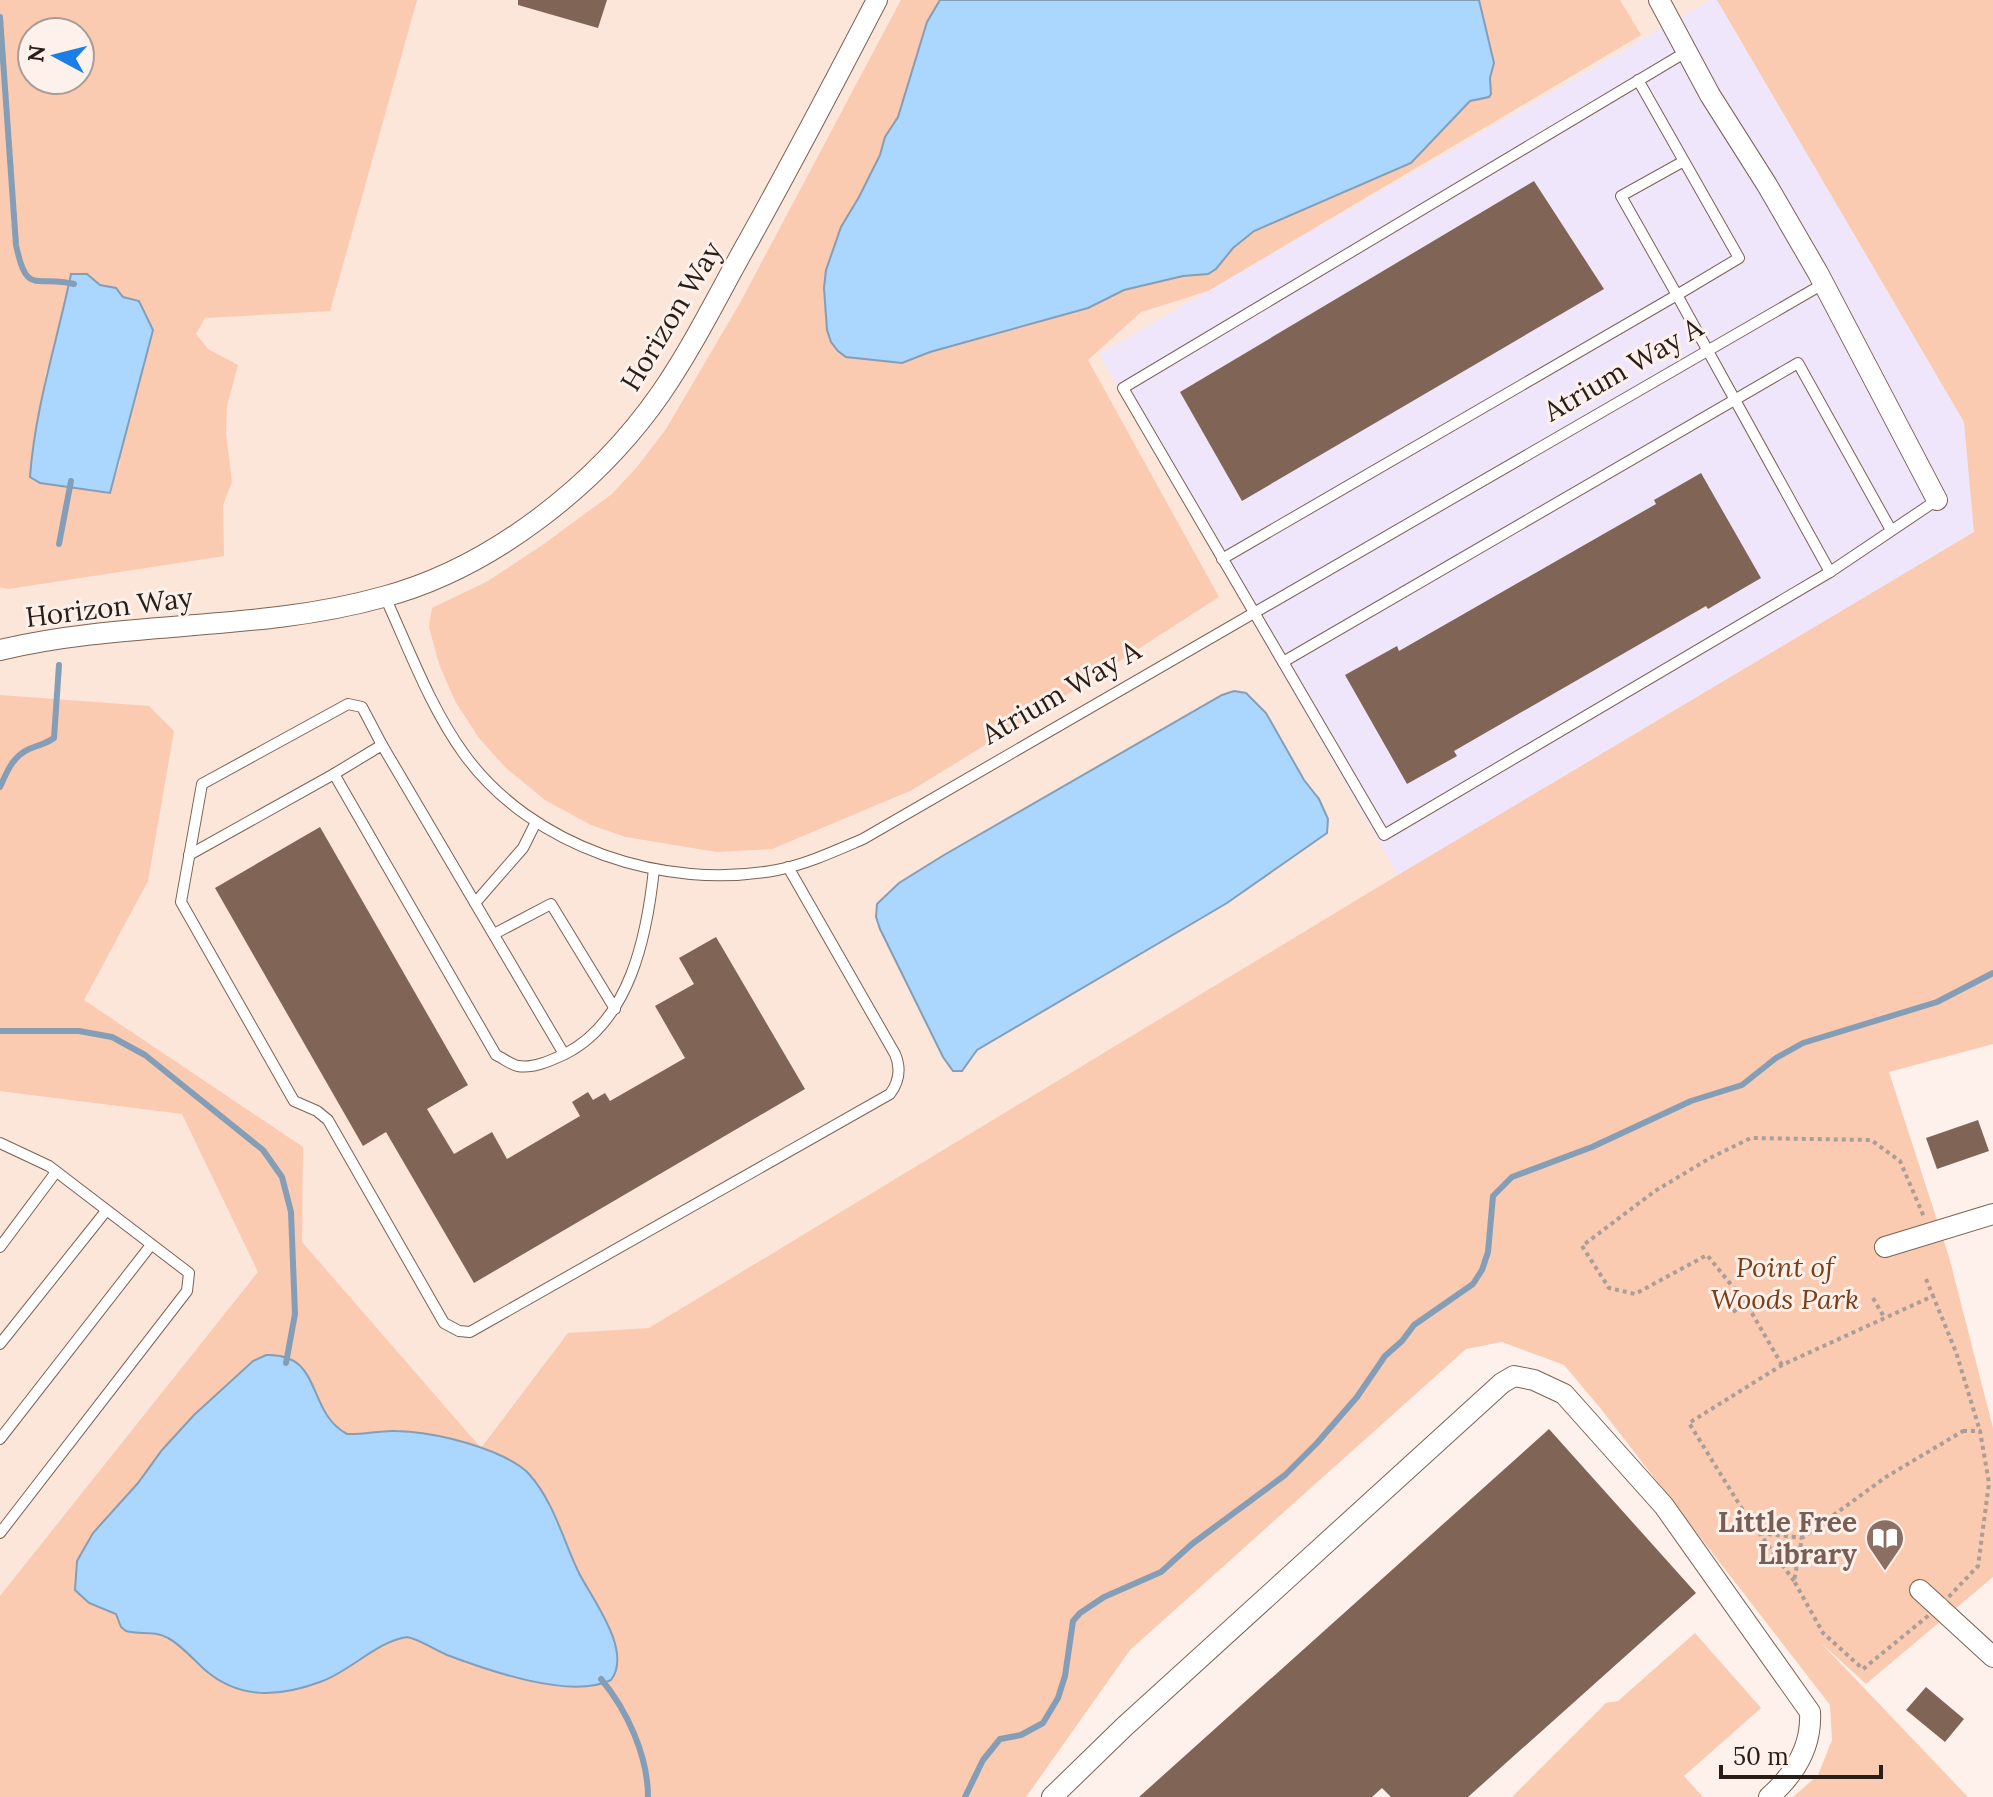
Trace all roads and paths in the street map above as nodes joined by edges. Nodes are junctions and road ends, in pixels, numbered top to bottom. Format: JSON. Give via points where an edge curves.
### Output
{"nodes":[{"id":1,"x":877,"y":0,"type":"edge"},
{"id":2,"x":1659,"y":0,"type":"edge"},
{"id":3,"x":1686,"y":52,"type":"junction"},
{"id":4,"x":1638,"y":80,"type":"junction"},
{"id":5,"x":1684,"y":161,"type":"junction"},
{"id":6,"x":1823,"y":284,"type":"junction"},
{"id":7,"x":1677,"y":295,"type":"junction"},
{"id":8,"x":1707,"y":353,"type":"junction"},
{"id":9,"x":1734,"y":400,"type":"junction"},
{"id":10,"x":1937,"y":500,"type":"joint"},
{"id":11,"x":1891,"y":530,"type":"junction"},
{"id":12,"x":1222,"y":559,"type":"junction"},
{"id":13,"x":1830,"y":572,"type":"junction"},
{"id":14,"x":385,"y":597,"type":"junction"},
{"id":15,"x":1254,"y":613,"type":"junction"},
{"id":16,"x":0,"y":650,"type":"edge"},
{"id":17,"x":1283,"y":662,"type":"junction"},
{"id":18,"x":382,"y":745,"type":"junction"},
{"id":19,"x":334,"y":774,"type":"junction"},
{"id":20,"x":536,"y":822,"type":"junction"},
{"id":21,"x":189,"y":855,"type":"junction"},
{"id":22,"x":788,"y":867,"type":"junction"},
{"id":23,"x":654,"y":869,"type":"junction"},
{"id":24,"x":475,"y":903,"type":"junction"},
{"id":25,"x":494,"y":934,"type":"junction"},
{"id":26,"x":615,"y":1009,"type":"junction"},
{"id":27,"x":564,"y":1054,"type":"junction"},
{"id":28,"x":0,"y":1143,"type":"edge"},
{"id":29,"x":56,"y":1172,"type":"junction"},
{"id":30,"x":106,"y":1211,"type":"junction"},
{"id":31,"x":1993,"y":1214,"type":"edge"},
{"id":32,"x":1931,"y":1233,"type":"junction"},
{"id":33,"x":151,"y":1245,"type":"junction"},
{"id":34,"x":0,"y":1247,"type":"edge"},
{"id":35,"x":1885,"y":1247,"type":"dead end"},
{"id":36,"x":1926,"y":1279,"type":"dead end"},
{"id":37,"x":1933,"y":1296,"type":"junction"},
{"id":38,"x":1873,"y":1298,"type":"dead end"},
{"id":39,"x":1746,"y":1303,"type":"junction"},
{"id":40,"x":1733,"y":1312,"type":"dead end"},
{"id":41,"x":1884,"y":1317,"type":"junction"},
{"id":42,"x":0,"y":1344,"type":"edge"},
{"id":43,"x":1782,"y":1365,"type":"junction"},
{"id":44,"x":1980,"y":1431,"type":"junction"},
{"id":45,"x":0,"y":1439,"type":"edge"},
{"id":46,"x":2,"y":1526,"type":"edge"},
{"id":47,"x":1760,"y":1533,"type":"junction"},
{"id":48,"x":1802,"y":1538,"type":"junction"},
{"id":49,"x":1794,"y":1581,"type":"junction"},
{"id":50,"x":1920,"y":1590,"type":"dead end"},
{"id":51,"x":1939,"y":1607,"type":"junction"},
{"id":52,"x":1993,"y":1657,"type":"edge"},
{"id":53,"x":1052,"y":1797,"type":"edge"},
{"id":54,"x":1769,"y":1797,"type":"edge"}],
"edges":[{"from":1,"to":14,"type":"street","name":"Horizon Way","via":[[735,265],[651,405],[576,489],[546,513],[477,558]]},
{"from":2,"to":3,"type":"street"},
{"from":3,"to":4,"type":"lane"},
{"from":3,"to":6,"type":"street"},
{"from":4,"to":5,"type":"lane"},
{"from":4,"to":12,"type":"lane","via":[[1123,388]]},
{"from":5,"to":7,"type":"lane","via":[[1739,258]]},
{"from":5,"to":7,"type":"lane","via":[[1621,196]]},
{"from":6,"to":8,"type":"lane","name":"Atrium Way A"},
{"from":6,"to":10,"type":"street"},
{"from":7,"to":8,"type":"lane"},
{"from":7,"to":12,"type":"lane"},
{"from":8,"to":9,"type":"lane"},
{"from":8,"to":15,"type":"lane","name":"Atrium Way A"},
{"from":9,"to":11,"type":"lane","via":[[1798,363]]},
{"from":9,"to":13,"type":"lane"},
{"from":9,"to":17,"type":"lane"},
{"from":10,"to":11,"type":"lane"},
{"from":11,"to":13,"type":"lane"},
{"from":12,"to":15,"type":"lane"},
{"from":13,"to":17,"type":"lane","via":[[1384,835]]},
{"from":14,"to":16,"type":"street","name":"Horizon Way","via":[[300,615],[43,640]]},
{"from":14,"to":20,"type":"lane","name":"Atrium Way A","via":[[464,754],[499,794]]},
{"from":15,"to":17,"type":"lane"},
{"from":15,"to":22,"type":"lane","name":"Atrium Way A","via":[[863,839]]},
{"from":18,"to":19,"type":"lane"},
{"from":18,"to":21,"type":"lane","via":[[362,707],[348,704],[202,784]]},
{"from":18,"to":24,"type":"lane"},
{"from":19,"to":21,"type":"lane"},
{"from":19,"to":27,"type":"lane","via":[[496,1055],[519,1066]]},
{"from":20,"to":23,"type":"lane","name":"Atrium Way A","via":[[580,846]]},
{"from":20,"to":24,"type":"lane","via":[[523,848]]},
{"from":21,"to":22,"type":"lane","via":[[181,902],[294,1101],[328,1120],[444,1323],[465,1333],[896,1086],[895,1054]]},
{"from":22,"to":23,"type":"lane","name":"Atrium Way A","via":[[701,876]]},
{"from":23,"to":26,"type":"lane","via":[[633,968]]},
{"from":24,"to":25,"type":"lane"},
{"from":25,"to":26,"type":"lane","via":[[551,904]]},
{"from":25,"to":27,"type":"lane"},
{"from":26,"to":27,"type":"lane","via":[[586,1043]]},
{"from":28,"to":29,"type":"lane"},
{"from":29,"to":30,"type":"lane"},
{"from":29,"to":34,"type":"lane"},
{"from":30,"to":33,"type":"lane"},
{"from":30,"to":42,"type":"lane"},
{"from":31,"to":32,"type":"street"},
{"from":32,"to":35,"type":"street"},
{"from":32,"to":39,"type":"path","via":[[1900,1161],[1871,1140],[1751,1138],[1655,1191],[1582,1246],[1609,1288],[1635,1294],[1707,1255]]},
{"from":33,"to":45,"type":"lane"},
{"from":33,"to":46,"type":"lane","via":[[189,1273],[187,1291]]},
{"from":36,"to":37,"type":"path"},
{"from":37,"to":41,"type":"path"},
{"from":37,"to":44,"type":"path"},
{"from":38,"to":41,"type":"path"},
{"from":39,"to":40,"type":"path"},
{"from":39,"to":43,"type":"path"},
{"from":41,"to":43,"type":"path"},
{"from":43,"to":47,"type":"path","via":[[1689,1423]]},
{"from":44,"to":48,"type":"path","via":[[1963,1431],[1886,1477]]},
{"from":44,"to":51,"type":"path","via":[[1989,1483],[1978,1566]]},
{"from":47,"to":48,"type":"path"},
{"from":47,"to":49,"type":"path"},
{"from":48,"to":49,"type":"path"},
{"from":49,"to":51,"type":"path","via":[[1823,1633],[1863,1669]]},
{"from":50,"to":51,"type":"street"},
{"from":51,"to":52,"type":"street"},
{"from":53,"to":54,"type":"street","via":[[1514,1376],[1564,1394],[1664,1506],[1810,1712],[1805,1749],[1787,1781]]}]}
